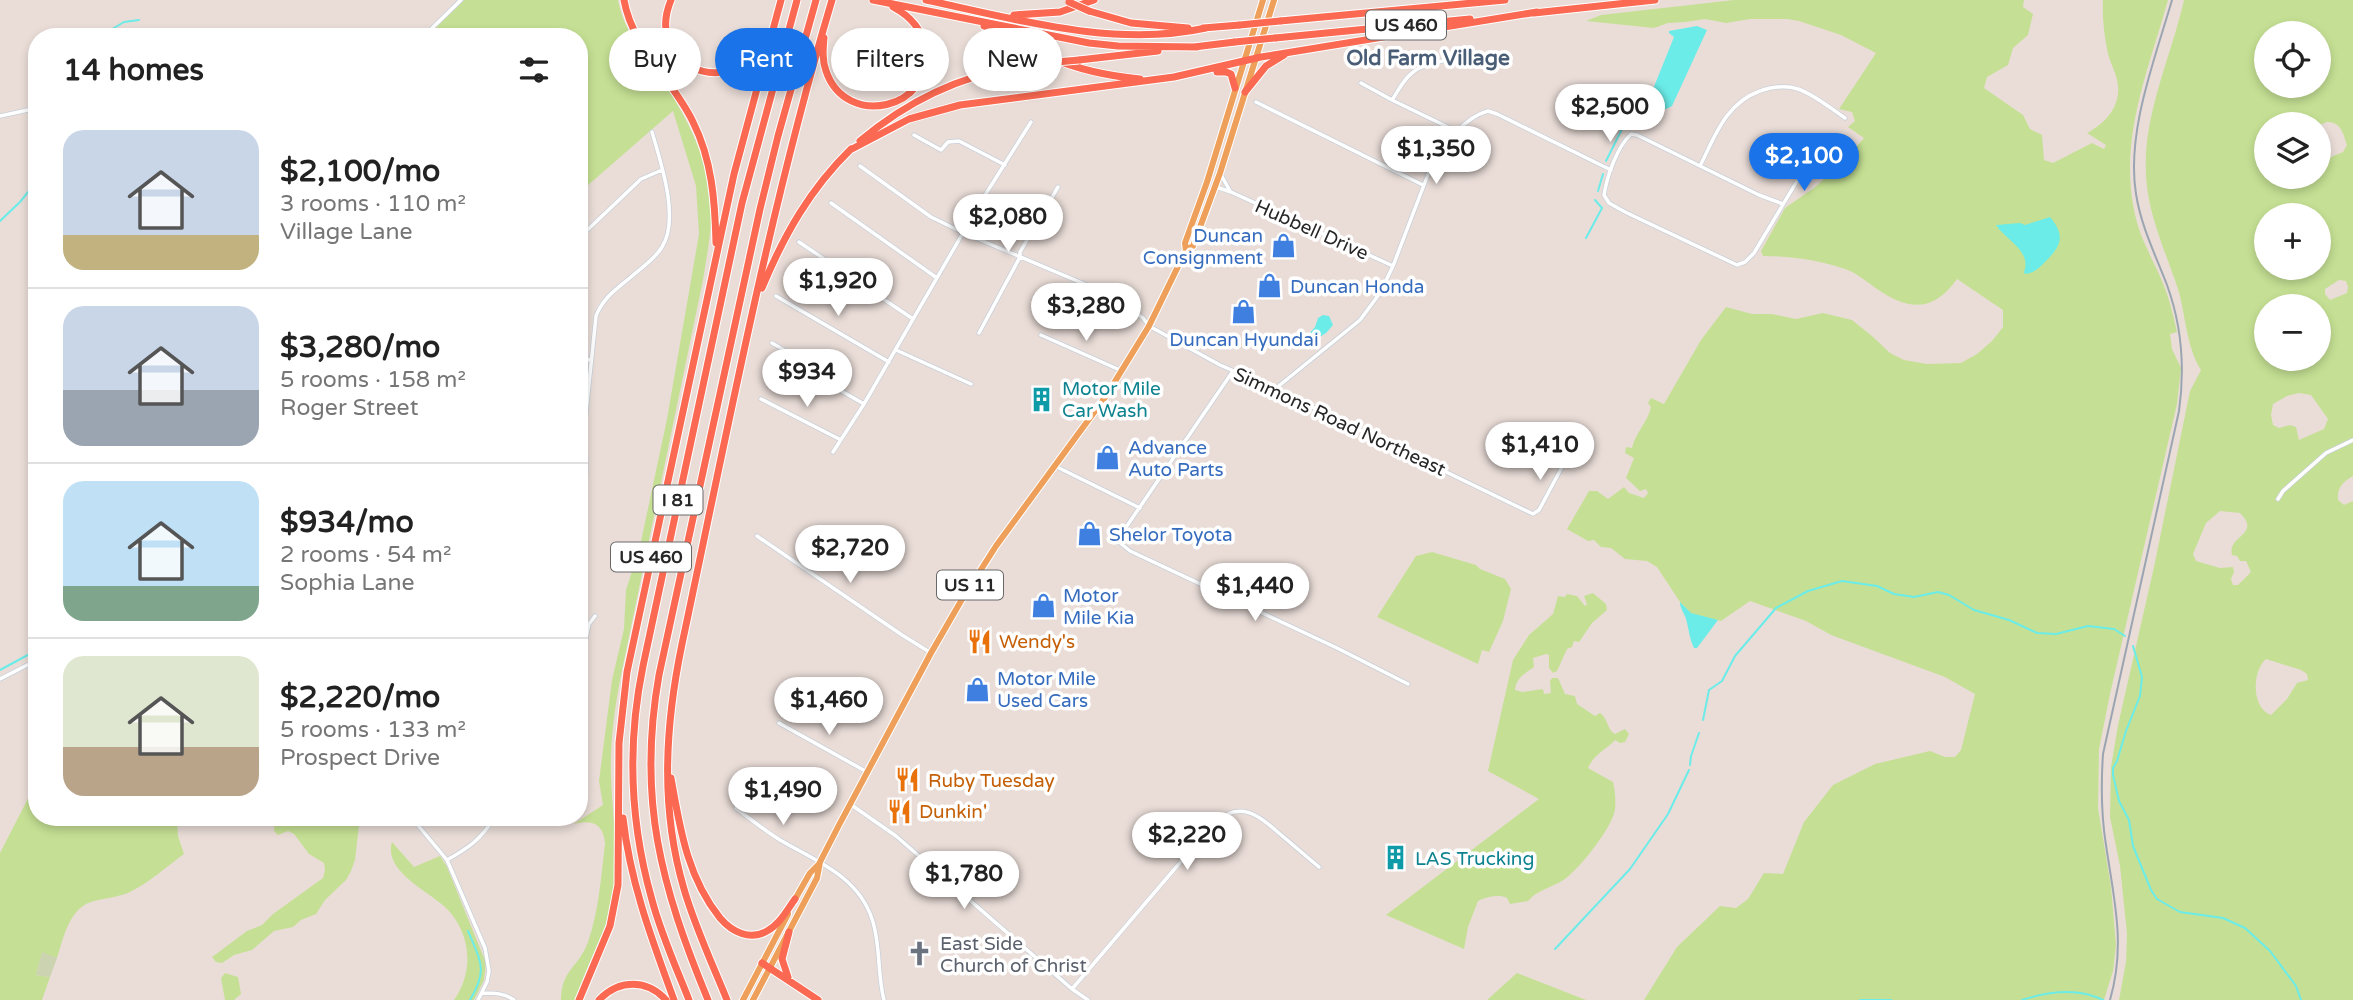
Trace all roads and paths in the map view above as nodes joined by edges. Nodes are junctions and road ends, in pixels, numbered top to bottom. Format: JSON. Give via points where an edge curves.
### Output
{"nodes":[{"id":1,"x":461,"y":0,"type":"edge"},
{"id":2,"x":624,"y":0,"type":"edge"},
{"id":3,"x":671,"y":0,"type":"edge"},
{"id":4,"x":781,"y":0,"type":"edge"},
{"id":5,"x":832,"y":0,"type":"edge"},
{"id":6,"x":873,"y":0,"type":"edge"},
{"id":7,"x":926,"y":0,"type":"edge"},
{"id":8,"x":1094,"y":0,"type":"edge"},
{"id":9,"x":1263,"y":0,"type":"edge"},
{"id":10,"x":1274,"y":0,"type":"edge"},
{"id":11,"x":1505,"y":0,"type":"edge"},
{"id":12,"x":1655,"y":0,"type":"edge"},
{"id":13,"x":796,"y":1,"type":"edge"},
{"id":14,"x":1067,"y":1,"type":"edge"},
{"id":15,"x":883,"y":2,"type":"junction"},
{"id":16,"x":815,"y":3,"type":"edge"},
{"id":17,"x":1537,"y":12,"type":"junction"},
{"id":18,"x":999,"y":15,"type":"junction"},
{"id":19,"x":958,"y":18,"type":"junction"},
{"id":20,"x":824,"y":27,"type":"junction"},
{"id":21,"x":432,"y":28,"type":"edge"},
{"id":22,"x":773,"y":28,"type":"edge"},
{"id":23,"x":1206,"y":28,"type":"junction"},
{"id":24,"x":1197,"y":47,"type":"junction"},
{"id":25,"x":1288,"y":53,"type":"junction"},
{"id":26,"x":1255,"y":59,"type":"junction"},
{"id":27,"x":1494,"y":60,"type":"dead end"},
{"id":28,"x":1242,"y":63,"type":"junction"},
{"id":29,"x":1206,"y":71,"type":"junction"},
{"id":30,"x":715,"y":73,"type":"edge"},
{"id":31,"x":1152,"y":80,"type":"junction"},
{"id":32,"x":1362,"y":83,"type":"dead end"},
{"id":33,"x":1235,"y":88,"type":"junction"},
{"id":34,"x":755,"y":91,"type":"edge"},
{"id":35,"x":1245,"y":92,"type":"junction"},
{"id":36,"x":1392,"y":100,"type":"junction"},
{"id":37,"x":1256,"y":102,"type":"dead end"},
{"id":38,"x":28,"y":110,"type":"edge"},
{"id":39,"x":0,"y":116,"type":"edge"},
{"id":40,"x":1845,"y":118,"type":"dead end"},
{"id":41,"x":1031,"y":122,"type":"dead end"},
{"id":42,"x":652,"y":132,"type":"dead end"},
{"id":43,"x":1458,"y":132,"type":"junction"},
{"id":44,"x":914,"y":135,"type":"dead end"},
{"id":45,"x":1220,"y":138,"type":"junction"},
{"id":46,"x":850,"y":150,"type":"junction"},
{"id":47,"x":1005,"y":165,"type":"junction"},
{"id":48,"x":860,"y":166,"type":"dead end"},
{"id":49,"x":1700,"y":166,"type":"junction"},
{"id":50,"x":1809,"y":167,"type":"dead end"},
{"id":51,"x":662,"y":170,"type":"junction"},
{"id":52,"x":1611,"y":170,"type":"junction"},
{"id":53,"x":1220,"y":173,"type":"junction"},
{"id":54,"x":1207,"y":183,"type":"junction"},
{"id":55,"x":1423,"y":184,"type":"junction"},
{"id":56,"x":1058,"y":187,"type":"dead end"},
{"id":57,"x":1215,"y":187,"type":"junction"},
{"id":58,"x":1231,"y":192,"type":"junction"},
{"id":59,"x":831,"y":203,"type":"dead end"},
{"id":60,"x":1783,"y":204,"type":"junction"},
{"id":61,"x":1201,"y":223,"type":"junction"},
{"id":62,"x":588,"y":230,"type":"edge"},
{"id":63,"x":964,"y":233,"type":"junction"},
{"id":64,"x":799,"y":242,"type":"dead end"},
{"id":65,"x":1186,"y":250,"type":"junction"},
{"id":66,"x":716,"y":254,"type":"junction"},
{"id":67,"x":1020,"y":257,"type":"junction"},
{"id":68,"x":1393,"y":266,"type":"junction"},
{"id":69,"x":937,"y":278,"type":"junction"},
{"id":70,"x":776,"y":296,"type":"dead end"},
{"id":71,"x":755,"y":305,"type":"junction"},
{"id":72,"x":913,"y":319,"type":"junction"},
{"id":73,"x":1149,"y":326,"type":"junction"},
{"id":74,"x":979,"y":333,"type":"dead end"},
{"id":75,"x":1041,"y":335,"type":"dead end"},
{"id":76,"x":772,"y":343,"type":"dead end"},
{"id":77,"x":896,"y":350,"type":"junction"},
{"id":78,"x":590,"y":360,"type":"joint"},
{"id":79,"x":889,"y":362,"type":"junction"},
{"id":80,"x":1122,"y":371,"type":"junction"},
{"id":81,"x":1233,"y":371,"type":"junction"},
{"id":82,"x":588,"y":381,"type":"edge"},
{"id":83,"x":971,"y":384,"type":"dead end"},
{"id":84,"x":1275,"y":389,"type":"junction"},
{"id":85,"x":761,"y":399,"type":"dead end"},
{"id":86,"x":864,"y":404,"type":"junction"},
{"id":87,"x":841,"y":440,"type":"junction"},
{"id":88,"x":2353,"y":440,"type":"edge"},
{"id":89,"x":833,"y":452,"type":"dead end"},
{"id":90,"x":1055,"y":466,"type":"junction"},
{"id":91,"x":1562,"y":467,"type":"dead end"},
{"id":92,"x":2278,"y":499,"type":"dead end"},
{"id":93,"x":1140,"y":508,"type":"junction"},
{"id":94,"x":757,"y":536,"type":"dead end"},
{"id":95,"x":595,"y":616,"type":"dead end"},
{"id":96,"x":588,"y":630,"type":"edge"},
{"id":97,"x":931,"y":653,"type":"junction"},
{"id":98,"x":28,"y":665,"type":"edge"},
{"id":99,"x":0,"y":679,"type":"edge"},
{"id":100,"x":1408,"y":684,"type":"dead end"},
{"id":101,"x":779,"y":723,"type":"dead end"},
{"id":102,"x":667,"y":756,"type":"junction"},
{"id":103,"x":618,"y":762,"type":"junction"},
{"id":104,"x":867,"y":772,"type":"junction"},
{"id":105,"x":850,"y":804,"type":"junction"},
{"id":106,"x":736,"y":807,"type":"dead end"},
{"id":107,"x":419,"y":826,"type":"edge"},
{"id":108,"x":489,"y":826,"type":"edge"},
{"id":109,"x":447,"y":860,"type":"junction"},
{"id":110,"x":820,"y":862,"type":"junction"},
{"id":111,"x":1319,"y":867,"type":"dead end"},
{"id":112,"x":795,"y":899,"type":"junction"},
{"id":113,"x":789,"y":932,"type":"junction"},
{"id":114,"x":766,"y":965,"type":"junction"},
{"id":115,"x":790,"y":981,"type":"junction"},
{"id":116,"x":1072,"y":989,"type":"junction"},
{"id":117,"x":482,"y":993,"type":"junction"},
{"id":118,"x":478,"y":1000,"type":"edge"},
{"id":119,"x":514,"y":1000,"type":"edge"},
{"id":120,"x":579,"y":1000,"type":"edge"},
{"id":121,"x":599,"y":1000,"type":"edge"},
{"id":122,"x":666,"y":1000,"type":"edge"},
{"id":123,"x":674,"y":1000,"type":"edge"},
{"id":124,"x":689,"y":1000,"type":"edge"},
{"id":125,"x":708,"y":1000,"type":"edge"},
{"id":126,"x":727,"y":1000,"type":"edge"},
{"id":127,"x":743,"y":1000,"type":"edge"},
{"id":128,"x":753,"y":1000,"type":"edge"},
{"id":129,"x":818,"y":1000,"type":"edge"},
{"id":130,"x":884,"y":1000,"type":"edge"},
{"id":131,"x":1088,"y":1000,"type":"edge"}],
"edges":[{"from":1,"to":21,"type":"street"},
{"from":2,"to":66,"type":"highway","via":[[635,33],[694,122],[705,152],[714,198]]},
{"from":3,"to":30,"type":"highway","via":[[666,23],[678,56],[695,69]]},
{"from":4,"to":22,"type":"highway","number":"US 460"},
{"from":5,"to":20,"type":"highway"},
{"from":6,"to":15,"type":"highway","number":"US 460"},
{"from":7,"to":18,"type":"highway","number":"US 460"},
{"from":8,"to":18,"type":"highway","via":[[1060,12]]},
{"from":9,"to":28,"type":"main road","number":"US 11"},
{"from":10,"to":26,"type":"main road","number":"US 11"},
{"from":11,"to":23,"type":"highway","number":"US 460","bridge":true},
{"from":12,"to":17,"type":"highway","number":"US 460"},
{"from":13,"to":124,"type":"highway","number":"I 81","via":[[742,203],[635,718],[633,786],[642,860],[657,918]]},
{"from":14,"to":23,"type":"highway","bridge":true,"via":[[1150,26]]},
{"from":15,"to":19,"type":"highway","number":"US 460"},
{"from":15,"to":20,"type":"highway","via":[[912,20],[926,48],[919,80],[893,103],[862,105],[837,90],[825,69]]},
{"from":16,"to":125,"type":"highway","number":"I 81","via":[[760,209],[653,709],[650,770],[660,863]]},
{"from":17,"to":24,"type":"highway","number":"US 460","bridge":true},
{"from":17,"to":25,"type":"highway"},
{"from":18,"to":23,"type":"highway","number":"US 460","via":[[1101,33]]},
{"from":19,"to":24,"type":"highway","number":"US 460","via":[[1089,43]]},
{"from":19,"to":31,"type":"highway","via":[[999,31],[1079,68]]},
{"from":20,"to":71,"type":"highway"},
{"from":24,"to":46,"type":"highway","number":"US 460","bridge":true,"via":[[994,70],[920,99]]},
{"from":25,"to":26,"type":"highway"},
{"from":25,"to":35,"type":"highway","via":[[1266,66]]},
{"from":26,"to":28,"type":"highway"},
{"from":26,"to":35,"type":"main road","number":"US 11"},
{"from":27,"to":36,"type":"street","via":[[1424,65],[1404,80]]},
{"from":28,"to":29,"type":"highway"},
{"from":28,"to":33,"type":"main road","number":"US 11"},
{"from":29,"to":31,"type":"highway"},
{"from":29,"to":33,"type":"highway","via":[[1229,73]]},
{"from":31,"to":46,"type":"highway","via":[[942,109],[893,127]]},
{"from":32,"to":36,"type":"street"},
{"from":33,"to":45,"type":"main road","number":"US 11"},
{"from":34,"to":66,"type":"highway","number":"US 460"},
{"from":35,"to":53,"type":"main road","number":"US 11"},
{"from":36,"to":43,"type":"street"},
{"from":37,"to":55,"type":"street"},
{"from":38,"to":39,"type":"street"},
{"from":40,"to":49,"type":"street","via":[[1797,89],[1769,88],[1729,111]]},
{"from":41,"to":47,"type":"street"},
{"from":42,"to":51,"type":"street"},
{"from":43,"to":52,"type":"street","via":[[1488,111]]},
{"from":43,"to":55,"type":"street","via":[[1436,157]]},
{"from":44,"to":47,"type":"street","via":[[941,150],[947,142],[959,141]]},
{"from":45,"to":54,"type":"main road","number":"US 11"},
{"from":45,"to":57,"type":"main road","via":[[1212,179]]},
{"from":46,"to":71,"type":"highway","number":"US 460","via":[[801,209]]},
{"from":47,"to":63,"type":"street"},
{"from":48,"to":63,"type":"street","name":"Simmons Road Northeast","via":[[931,217]]},
{"from":49,"to":52,"type":"street","via":[[1632,134],[1625,139]]},
{"from":49,"to":60,"type":"street"},
{"from":50,"to":60,"type":"street"},
{"from":51,"to":62,"type":"street","via":[[641,179]]},
{"from":51,"to":78,"type":"street","via":[[670,211],[667,237],[662,249],[600,304]]},
{"from":52,"to":60,"type":"street","via":[[1605,195],[1609,203],[1737,265],[1754,253]]},
{"from":53,"to":57,"type":"main road","number":"US 11"},
{"from":53,"to":58,"type":"street","name":"Hubbell Drive"},
{"from":54,"to":61,"type":"main road","via":[[1210,191]]},
{"from":54,"to":65,"type":"main road","number":"US 11"},
{"from":55,"to":68,"type":"street"},
{"from":56,"to":67,"type":"street"},
{"from":57,"to":58,"type":"street","name":"Hubbell Drive"},
{"from":57,"to":61,"type":"main road","number":"US 11"},
{"from":58,"to":68,"type":"street","name":"Hubbell Drive"},
{"from":59,"to":69,"type":"street"},
{"from":61,"to":65,"type":"main road","number":"US 11","via":[[1193,246]]},
{"from":63,"to":67,"type":"street","name":"Simmons Road Northeast"},
{"from":63,"to":69,"type":"street"},
{"from":64,"to":72,"type":"street"},
{"from":65,"to":73,"type":"main road","number":"US 11"},
{"from":66,"to":103,"type":"highway","number":"US 460","via":[[627,672]]},
{"from":67,"to":73,"type":"street","name":"Simmons Road Northeast","via":[[1108,294]]},
{"from":67,"to":74,"type":"street"},
{"from":68,"to":84,"type":"street","via":[[1360,320]]},
{"from":69,"to":72,"type":"street"},
{"from":70,"to":79,"type":"street"},
{"from":71,"to":102,"type":"highway","number":"US 460","via":[[675,677]]},
{"from":72,"to":77,"type":"street"},
{"from":73,"to":80,"type":"main road","number":"US 11"},
{"from":73,"to":81,"type":"street","name":"Simmons Road Northeast"},
{"from":75,"to":80,"type":"street"},
{"from":76,"to":86,"type":"street","via":[[796,357],[798,366]]},
{"from":77,"to":79,"type":"street"},
{"from":77,"to":83,"type":"street"},
{"from":78,"to":82,"type":"street"},
{"from":79,"to":86,"type":"street"},
{"from":80,"to":90,"type":"main road","number":"US 11"},
{"from":81,"to":84,"type":"street","name":"Simmons Road Northeast"},
{"from":81,"to":93,"type":"street"},
{"from":84,"to":91,"type":"street","name":"Simmons Road Northeast","via":[[1534,514]]},
{"from":85,"to":87,"type":"street"},
{"from":86,"to":87,"type":"street"},
{"from":87,"to":89,"type":"street"},
{"from":88,"to":92,"type":"street","via":[[2326,453]]},
{"from":90,"to":93,"type":"street"},
{"from":90,"to":97,"type":"main road","number":"US 11","via":[[988,558]]},
{"from":93,"to":100,"type":"street","via":[[1120,536],[1123,548]]},
{"from":94,"to":97,"type":"street"},
{"from":95,"to":96,"type":"street"},
{"from":97,"to":104,"type":"main road","number":"US 11"},
{"from":98,"to":99,"type":"street"},
{"from":101,"to":104,"type":"street"},
{"from":102,"to":112,"type":"highway","via":[[689,862],[699,887],[726,924],[743,935],[762,933],[777,923]]},
{"from":102,"to":126,"type":"highway","number":"US 460","via":[[677,863]]},
{"from":103,"to":120,"type":"highway","number":"US 460","via":[[617,896],[610,926]]},
{"from":103,"to":123,"type":"highway","via":[[634,882]]},
{"from":104,"to":105,"type":"main road","number":"US 11"},
{"from":105,"to":110,"type":"main road","number":"US 11"},
{"from":105,"to":116,"type":"street","via":[[897,836]]},
{"from":106,"to":110,"type":"street"},
{"from":107,"to":109,"type":"street"},
{"from":108,"to":109,"type":"street","via":[[473,845]]},
{"from":109,"to":117,"type":"street","via":[[489,961]]},
{"from":110,"to":112,"type":"main road","number":"US 11"},
{"from":110,"to":113,"type":"main road","number":"US 11","via":[[817,878]]},
{"from":110,"to":130,"type":"street","via":[[851,885],[868,909]]},
{"from":111,"to":116,"type":"street","via":[[1255,814],[1241,810],[1226,814]]},
{"from":112,"to":114,"type":"main road","number":"US 11"},
{"from":113,"to":114,"type":"main road","number":"US 11"},
{"from":113,"to":115,"type":"highway","via":[[782,959]]},
{"from":114,"to":115,"type":"highway"},
{"from":114,"to":127,"type":"main road","number":"US 11"},
{"from":114,"to":128,"type":"main road","number":"US 11"},
{"from":115,"to":129,"type":"highway"},
{"from":116,"to":131,"type":"street"},
{"from":117,"to":118,"type":"street"},
{"from":117,"to":119,"type":"street","via":[[508,995]]},
{"from":121,"to":122,"type":"highway","via":[[613,988],[631,983],[652,988]]}]}
